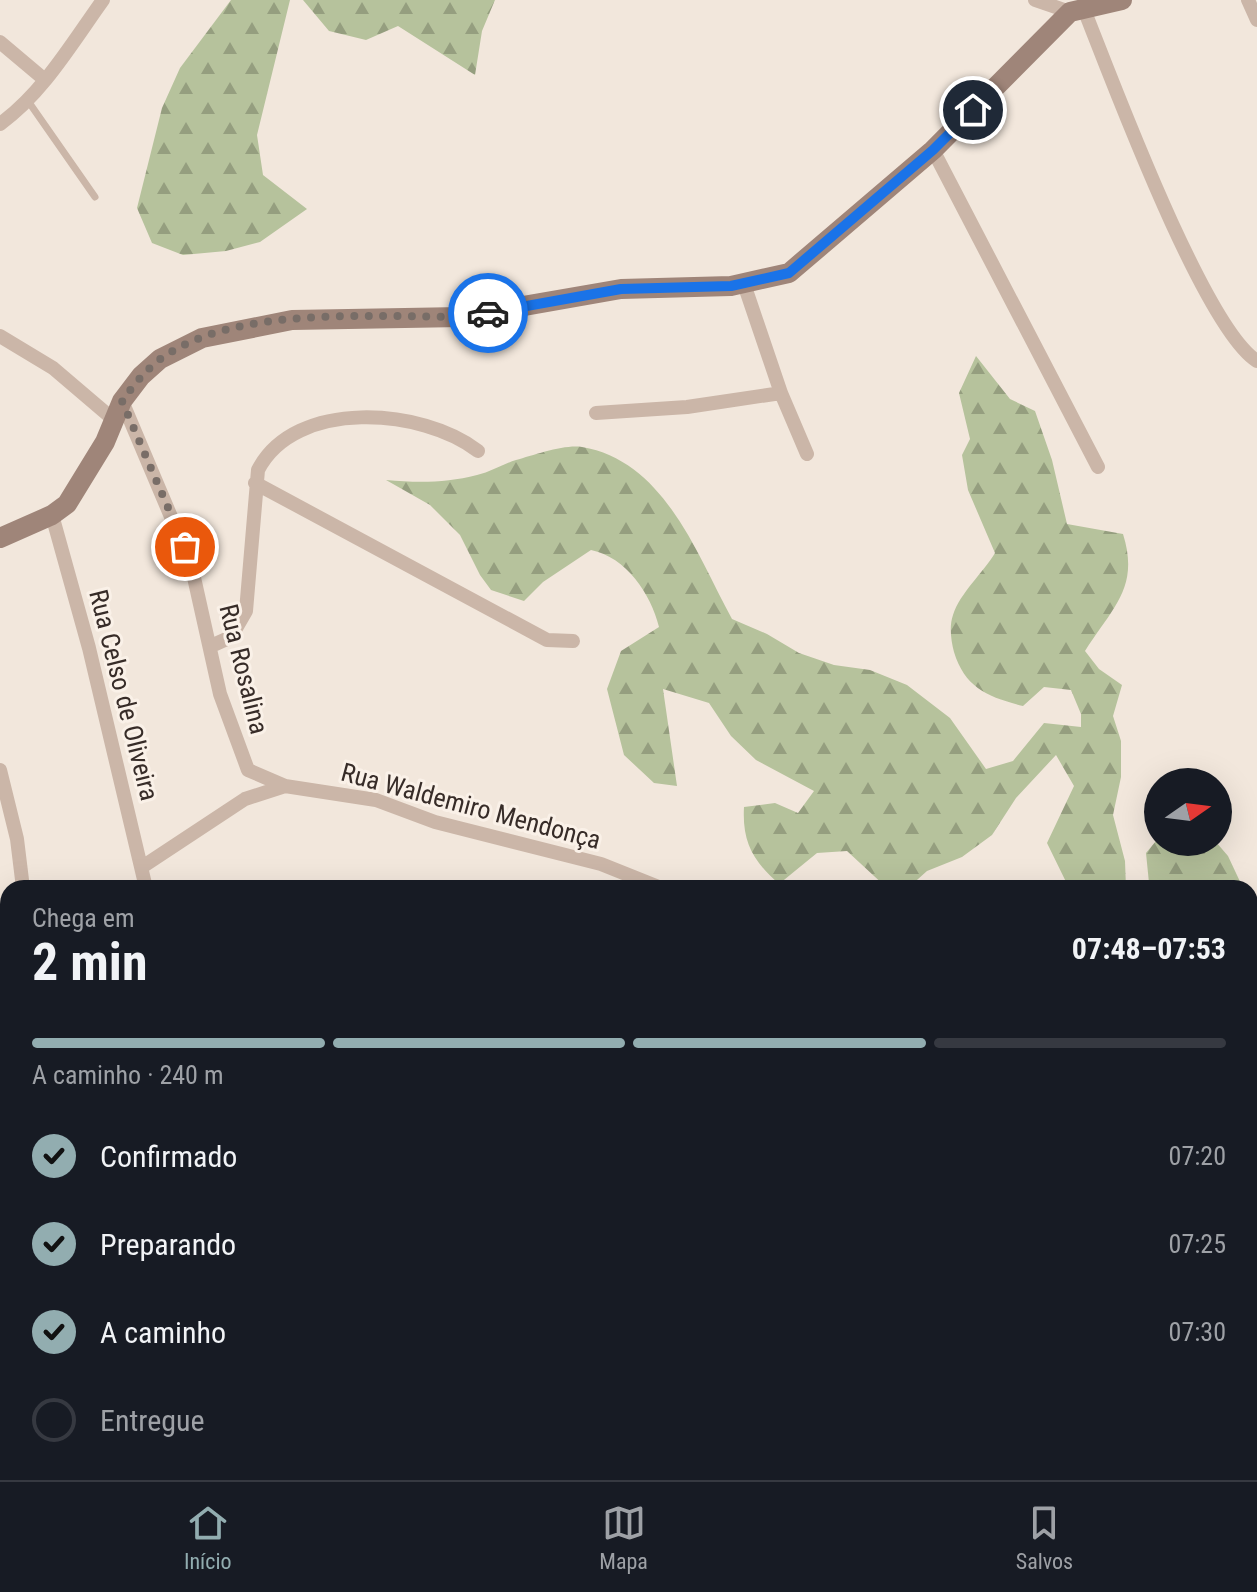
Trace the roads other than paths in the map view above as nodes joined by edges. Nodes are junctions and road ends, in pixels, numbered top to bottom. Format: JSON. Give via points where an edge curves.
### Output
{"nodes":[{"id":1,"x":103,"y":0,"type":"edge"},
{"id":2,"x":1035,"y":0,"type":"edge"},
{"id":3,"x":1122,"y":0,"type":"edge"},
{"id":4,"x":1248,"y":0,"type":"edge"},
{"id":5,"x":1078,"y":12,"type":"junction"},
{"id":6,"x":1257,"y":20,"type":"edge"},
{"id":7,"x":0,"y":42,"type":"edge"},
{"id":8,"x":45,"y":80,"type":"junction"},
{"id":9,"x":28,"y":101,"type":"junction"},
{"id":10,"x":0,"y":124,"type":"edge"},
{"id":11,"x":933,"y":150,"type":"junction"},
{"id":12,"x":95,"y":197,"type":"dead end"},
{"id":13,"x":744,"y":284,"type":"junction"},
{"id":14,"x":0,"y":336,"type":"edge"},
{"id":15,"x":1257,"y":361,"type":"edge"},
{"id":16,"x":781,"y":393,"type":"junction"},
{"id":17,"x":118,"y":410,"type":"junction"},
{"id":18,"x":596,"y":413,"type":"dead end"},
{"id":19,"x":478,"y":451,"type":"dead end"},
{"id":20,"x":807,"y":454,"type":"dead end"},
{"id":21,"x":1098,"y":467,"type":"dead end"},
{"id":22,"x":255,"y":483,"type":"junction"},
{"id":23,"x":52,"y":515,"type":"junction"},
{"id":24,"x":0,"y":538,"type":"edge"},
{"id":25,"x":573,"y":641,"type":"dead end"},
{"id":26,"x":211,"y":646,"type":"junction"},
{"id":27,"x":0,"y":770,"type":"edge"},
{"id":28,"x":248,"y":770,"type":"junction"},
{"id":29,"x":285,"y":786,"type":"junction"},
{"id":30,"x":245,"y":799,"type":"junction"},
{"id":31,"x":142,"y":867,"type":"junction"},
{"id":32,"x":22,"y":880,"type":"edge"},
{"id":33,"x":144,"y":880,"type":"edge"},
{"id":34,"x":641,"y":880,"type":"edge"}],
"edges":[{"from":1,"to":8,"type":"street"},
{"from":2,"to":5,"type":"street"},
{"from":3,"to":5,"type":"street"},
{"from":4,"to":6,"type":"street"},
{"from":5,"to":11,"type":"street"},
{"from":5,"to":15,"type":"street","via":[[1191,260],[1237,344]]},
{"from":7,"to":8,"type":"street"},
{"from":8,"to":9,"type":"street"},
{"from":9,"to":10,"type":"street"},
{"from":9,"to":12,"type":"lane"},
{"from":11,"to":13,"type":"street","via":[[789,273]]},
{"from":11,"to":21,"type":"street"},
{"from":13,"to":16,"type":"street"},
{"from":13,"to":17,"type":"street","via":[[621,289],[461,317],[292,320],[245,327],[202,338],[160,359]]},
{"from":14,"to":17,"type":"street"},
{"from":16,"to":18,"type":"street"},
{"from":16,"to":20,"type":"street"},
{"from":17,"to":23,"type":"street","via":[[76,493]]},
{"from":17,"to":26,"type":"street","name":"Rua Rosalina","via":[[191,564]]},
{"from":19,"to":22,"type":"street","via":[[449,431],[356,417],[324,423],[282,442],[265,455]]},
{"from":22,"to":25,"type":"street","via":[[547,640]]},
{"from":22,"to":26,"type":"street","via":[[246,611],[231,637]]},
{"from":23,"to":24,"type":"street"},
{"from":23,"to":31,"type":"street","name":"Rua Celso de Oliveira"},
{"from":26,"to":28,"type":"street","name":"Rua Rosalina","via":[[220,694]]},
{"from":27,"to":32,"type":"street"},
{"from":28,"to":29,"type":"street","name":"Rua Rosalina"},
{"from":28,"to":30,"type":"street","name":"Rua Rosalina"},
{"from":29,"to":30,"type":"street","name":"Rua Waldemiro Mendonça"},
{"from":29,"to":34,"type":"street","name":"Rua Waldemiro Mendonça","via":[[376,800],[435,822],[601,864]]},
{"from":30,"to":31,"type":"street","name":"Rua Waldemiro Mendonça"},
{"from":31,"to":33,"type":"street","name":"Rua Celso de Oliveira"}]}
